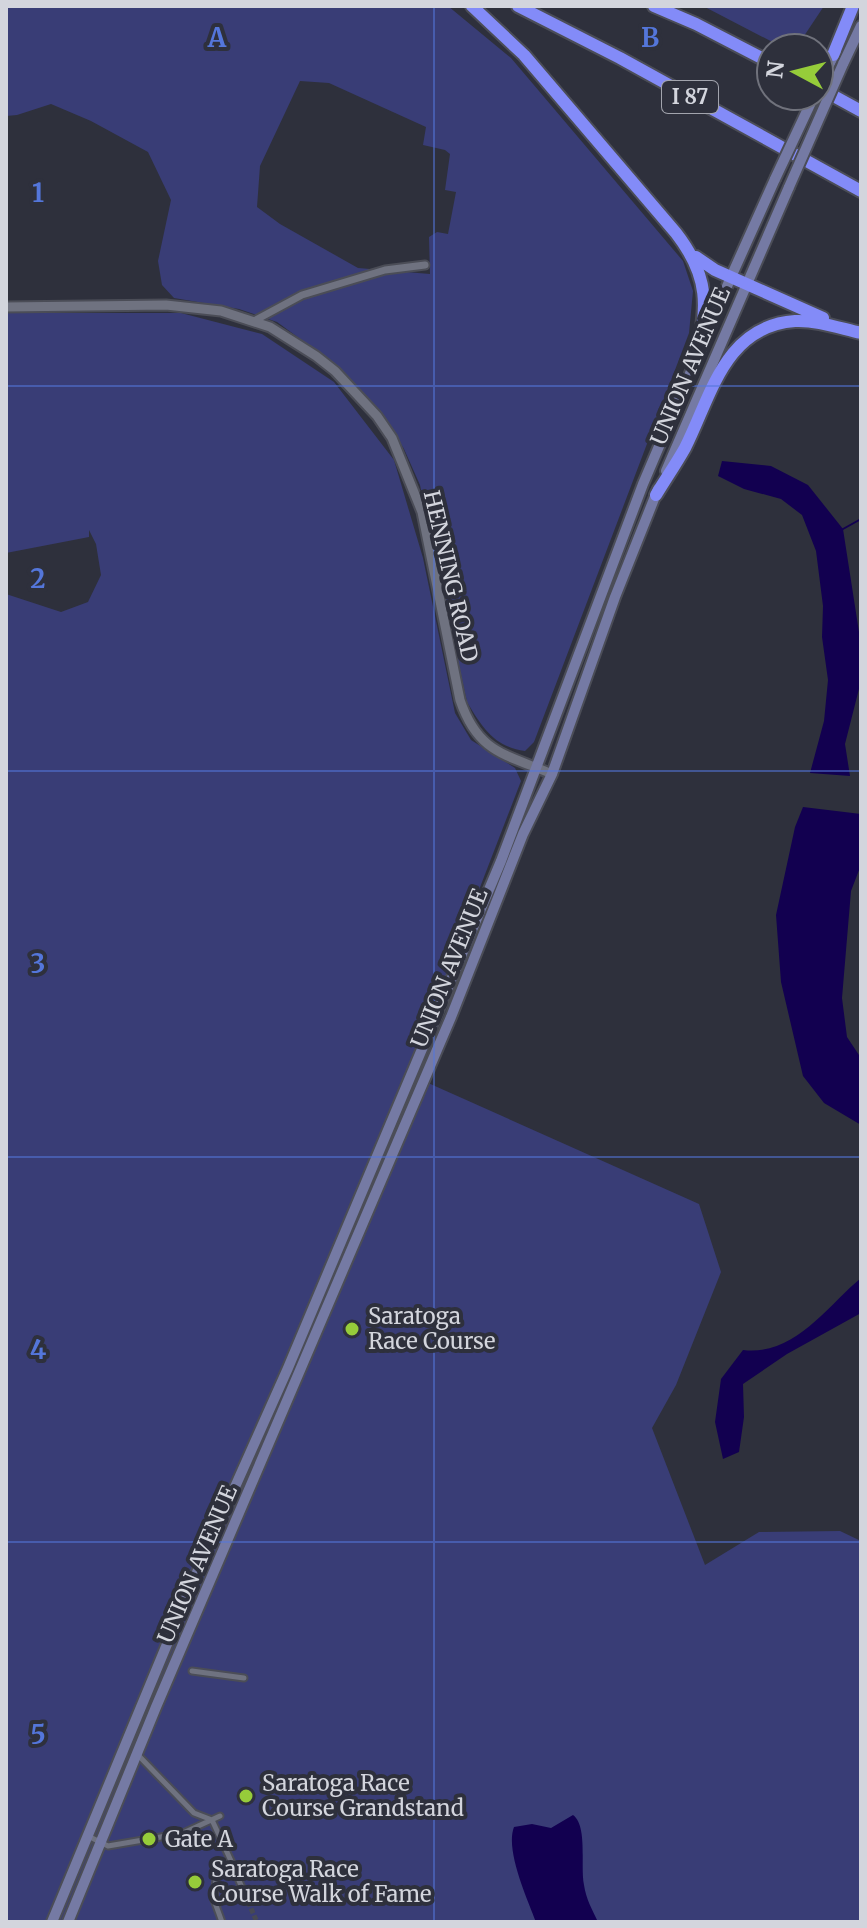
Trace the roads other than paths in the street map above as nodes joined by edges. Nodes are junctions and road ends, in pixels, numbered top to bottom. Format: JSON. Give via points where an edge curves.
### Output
{"nodes":[{"id":1,"x":472,"y":6,"type":"edge"},
{"id":2,"x":518,"y":6,"type":"edge"},
{"id":3,"x":654,"y":6,"type":"edge"},
{"id":4,"x":675,"y":6,"type":"edge"},
{"id":5,"x":853,"y":6,"type":"edge"},
{"id":6,"x":859,"y":6,"type":"edge"},
{"id":7,"x":696,"y":24,"type":"junction"},
{"id":8,"x":861,"y":26,"type":"edge"},
{"id":9,"x":835,"y":50,"type":"edge"},
{"id":10,"x":835,"y":51,"type":"edge"},
{"id":11,"x":755,"y":55,"type":"edge"},
{"id":12,"x":835,"y":96,"type":"edge"},
{"id":13,"x":861,"y":111,"type":"edge"},
{"id":14,"x":806,"y":112,"type":"edge"},
{"id":15,"x":861,"y":191,"type":"edge"},
{"id":16,"x":686,"y":246,"type":"junction"},
{"id":17,"x":425,"y":265,"type":"dead end"},
{"id":18,"x":731,"y":277,"type":"junction"},
{"id":19,"x":747,"y":284,"type":"junction"},
{"id":20,"x":6,"y":307,"type":"edge"},
{"id":21,"x":254,"y":321,"type":"junction"},
{"id":22,"x":860,"y":333,"type":"edge"},
{"id":23,"x":696,"y":359,"type":"junction"},
{"id":24,"x":656,"y":495,"type":"junction"},
{"id":25,"x":536,"y":767,"type":"junction"},
{"id":26,"x":552,"y":774,"type":"junction"},
{"id":27,"x":192,"y":1671,"type":"dead end"},
{"id":28,"x":244,"y":1678,"type":"dead end"},
{"id":29,"x":137,"y":1754,"type":"junction"},
{"id":30,"x":220,"y":1816,"type":"dead end"},
{"id":31,"x":212,"y":1820,"type":"junction"},
{"id":32,"x":87,"y":1836,"type":"junction"},
{"id":33,"x":155,"y":1838,"type":"dead end"},
{"id":34,"x":143,"y":1840,"type":"dead end"},
{"id":35,"x":100,"y":1842,"type":"junction"},
{"id":36,"x":232,"y":1863,"type":"junction"},
{"id":37,"x":242,"y":1888,"type":"tunnel mouth"},
{"id":38,"x":52,"y":1922,"type":"edge"},
{"id":39,"x":68,"y":1922,"type":"edge"},
{"id":40,"x":222,"y":1922,"type":"edge"}],
"edges":[{"from":1,"to":16,"type":"highway","via":[[524,55]]},
{"from":2,"to":15,"type":"highway","number":"I 87"},
{"from":3,"to":7,"type":"highway"},
{"from":4,"to":7,"type":"highway"},
{"from":5,"to":9,"type":"highway"},
{"from":6,"to":10,"type":"main road"},
{"from":7,"to":11,"type":"highway"},
{"from":8,"to":19,"type":"main road","name":"UNION AVENUE","bridge":true},
{"from":12,"to":13,"type":"highway"},
{"from":14,"to":18,"type":"main road","name":"UNION AVENUE","bridge":true},
{"from":16,"to":18,"type":"highway","via":[[706,265]]},
{"from":16,"to":23,"type":"highway","via":[[705,293]]},
{"from":17,"to":21,"type":"street","via":[[385,270],[302,295]]},
{"from":18,"to":19,"type":"highway"},
{"from":18,"to":23,"type":"main road","name":"UNION AVENUE"},
{"from":19,"to":22,"type":"highway"},
{"from":19,"to":24,"type":"main road","name":"UNION AVENUE"},
{"from":20,"to":21,"type":"street","name":"HENNING ROAD","via":[[192,306]]},
{"from":21,"to":25,"type":"street","name":"HENNING ROAD","via":[[295,341],[335,371],[392,438],[422,512],[468,723],[495,750]]},
{"from":22,"to":24,"type":"highway","via":[[795,321],[769,326],[747,339],[725,362]]},
{"from":23,"to":25,"type":"main road","name":"UNION AVENUE","via":[[633,508]]},
{"from":24,"to":26,"type":"main road","name":"UNION AVENUE"},
{"from":25,"to":26,"type":"street","name":"HENNING ROAD"},
{"from":25,"to":32,"type":"main road","name":"UNION AVENUE","via":[[501,861]]},
{"from":26,"to":29,"type":"main road","name":"UNION AVENUE"},
{"from":27,"to":28,"type":"street"},
{"from":29,"to":31,"type":"street","via":[[194,1813]]},
{"from":29,"to":35,"type":"main road","name":"UNION AVENUE"},
{"from":30,"to":31,"type":"street"},
{"from":31,"to":33,"type":"street"},
{"from":31,"to":36,"type":"street"},
{"from":32,"to":35,"type":"street"},
{"from":32,"to":38,"type":"main road","name":"UNION AVENUE"},
{"from":34,"to":35,"type":"street","via":[[108,1846]]},
{"from":35,"to":39,"type":"main road","name":"UNION AVENUE"},
{"from":36,"to":37,"type":"street"},
{"from":36,"to":40,"type":"street","via":[[216,1878],[214,1900]]}]}
